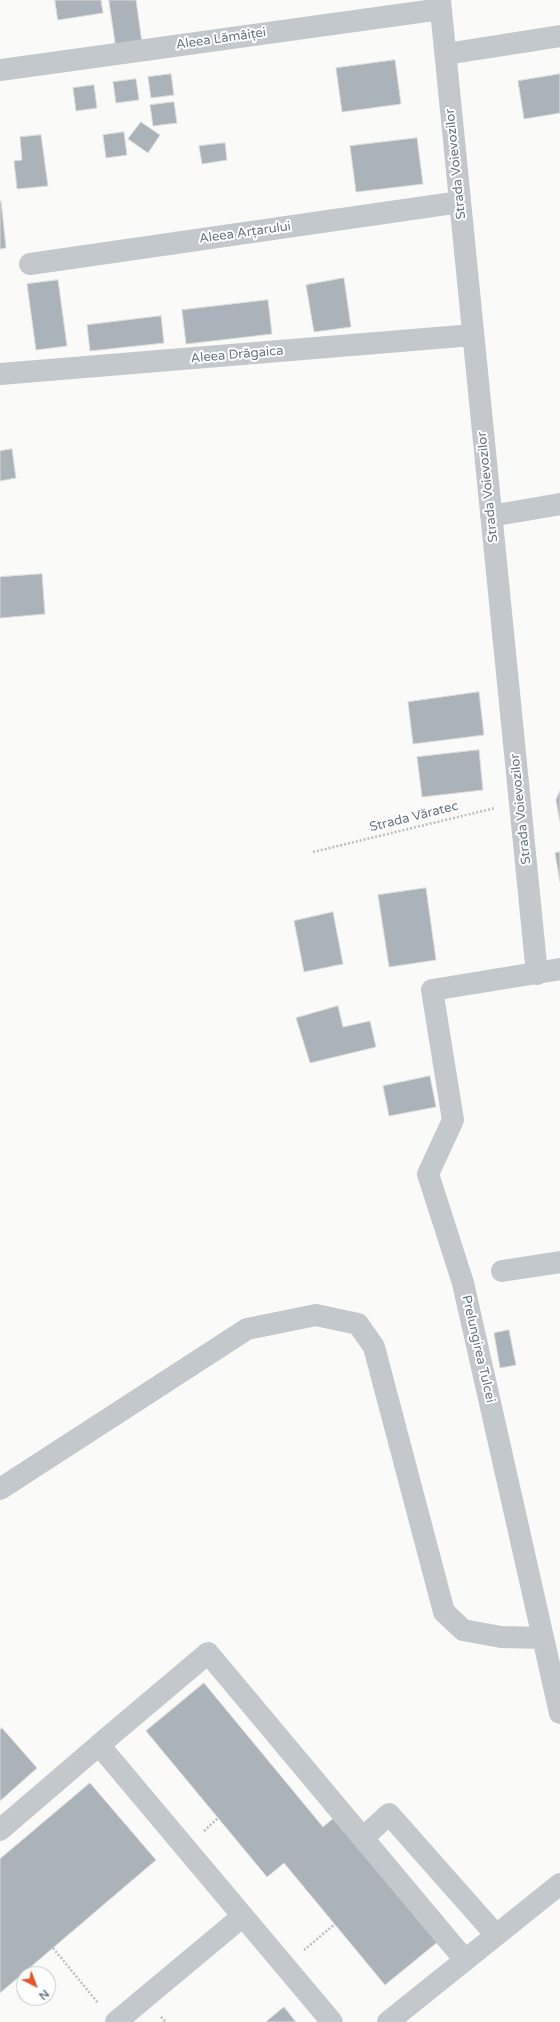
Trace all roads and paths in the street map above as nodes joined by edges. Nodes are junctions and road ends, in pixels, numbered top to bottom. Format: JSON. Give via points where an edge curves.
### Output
{"nodes":[{"id":1,"x":441,"y":4,"type":"edge"},
{"id":2,"x":560,"y":36,"type":"edge"},
{"id":3,"x":446,"y":54,"type":"junction"},
{"id":4,"x":0,"y":70,"type":"edge"},
{"id":5,"x":460,"y":202,"type":"junction"},
{"id":6,"x":30,"y":264,"type":"dead end"},
{"id":7,"x":473,"y":335,"type":"junction"},
{"id":8,"x":0,"y":374,"type":"edge"},
{"id":9,"x":560,"y":504,"type":"edge"},
{"id":10,"x":491,"y":516,"type":"junction"},
{"id":11,"x":520,"y":801,"type":"junction"},
{"id":12,"x":313,"y":852,"type":"dead end"},
{"id":13,"x":560,"y":969,"type":"edge"},
{"id":14,"x":537,"y":974,"type":"junction"},
{"id":15,"x":560,"y":1262,"type":"edge"},
{"id":16,"x":502,"y":1271,"type":"dead end"},
{"id":17,"x":0,"y":1489,"type":"edge"},
{"id":18,"x":543,"y":1638,"type":"junction"},
{"id":19,"x":557,"y":1689,"type":"edge"},
{"id":20,"x":560,"y":1713,"type":"edge"},
{"id":21,"x":99,"y":1745,"type":"junction"},
{"id":22,"x":0,"y":1830,"type":"edge"},
{"id":23,"x":363,"y":1838,"type":"junction"},
{"id":24,"x":560,"y":1884,"type":"edge"},
{"id":25,"x":243,"y":1916,"type":"junction"},
{"id":26,"x":335,"y":1924,"type":"dead end"},
{"id":27,"x":496,"y":1935,"type":"junction"},
{"id":28,"x":53,"y":1948,"type":"dead end"},
{"id":29,"x":465,"y":1960,"type":"junction"},
{"id":30,"x":285,"y":1966,"type":"junction"},
{"id":31,"x":98,"y":2004,"type":"dead end"},
{"id":32,"x":116,"y":2022,"type":"edge"},
{"id":33,"x":332,"y":2022,"type":"edge"},
{"id":34,"x":388,"y":2022,"type":"edge"}],
"edges":[{"from":1,"to":3,"type":"street","name":"Strada Voievozilor"},
{"from":1,"to":4,"type":"street","name":"Aleea Lămâiței"},
{"from":2,"to":3,"type":"street"},
{"from":3,"to":5,"type":"street","name":"Strada Voievozilor"},
{"from":5,"to":6,"type":"street","name":"Aleea Arțarului"},
{"from":5,"to":7,"type":"street","name":"Strada Voievozilor"},
{"from":7,"to":8,"type":"street","name":"Aleea Drăgaica"},
{"from":7,"to":10,"type":"street","name":"Strada Voievozilor"},
{"from":9,"to":10,"type":"street"},
{"from":10,"to":11,"type":"street","name":"Strada Voievozilor"},
{"from":11,"to":12,"type":"path","name":"Strada Văratec"},
{"from":11,"to":14,"type":"street","name":"Strada Voievozilor"},
{"from":13,"to":14,"type":"street"},
{"from":14,"to":18,"type":"street","name":"Prelungirea Tulcei","via":[[432,990],[453,1120],[428,1174],[463,1283]]},
{"from":15,"to":16,"type":"street"},
{"from":17,"to":18,"type":"street","via":[[247,1329],[316,1315],[358,1324],[374,1347],[444,1612],[463,1630],[501,1637]]},
{"from":18,"to":19,"type":"street","name":"Prelungirea Tulcei"},
{"from":19,"to":20,"type":"street","name":"Prelungirea Tulcei"},
{"from":21,"to":22,"type":"street"},
{"from":21,"to":23,"type":"street","via":[[208,1653]]},
{"from":21,"to":25,"type":"street"},
{"from":23,"to":27,"type":"street","via":[[389,1814]]},
{"from":23,"to":29,"type":"street"},
{"from":24,"to":27,"type":"street"},
{"from":25,"to":30,"type":"street"},
{"from":25,"to":32,"type":"street"},
{"from":26,"to":30,"type":"path"},
{"from":27,"to":29,"type":"street"},
{"from":28,"to":31,"type":"path"},
{"from":29,"to":34,"type":"street"},
{"from":30,"to":33,"type":"street"}]}
